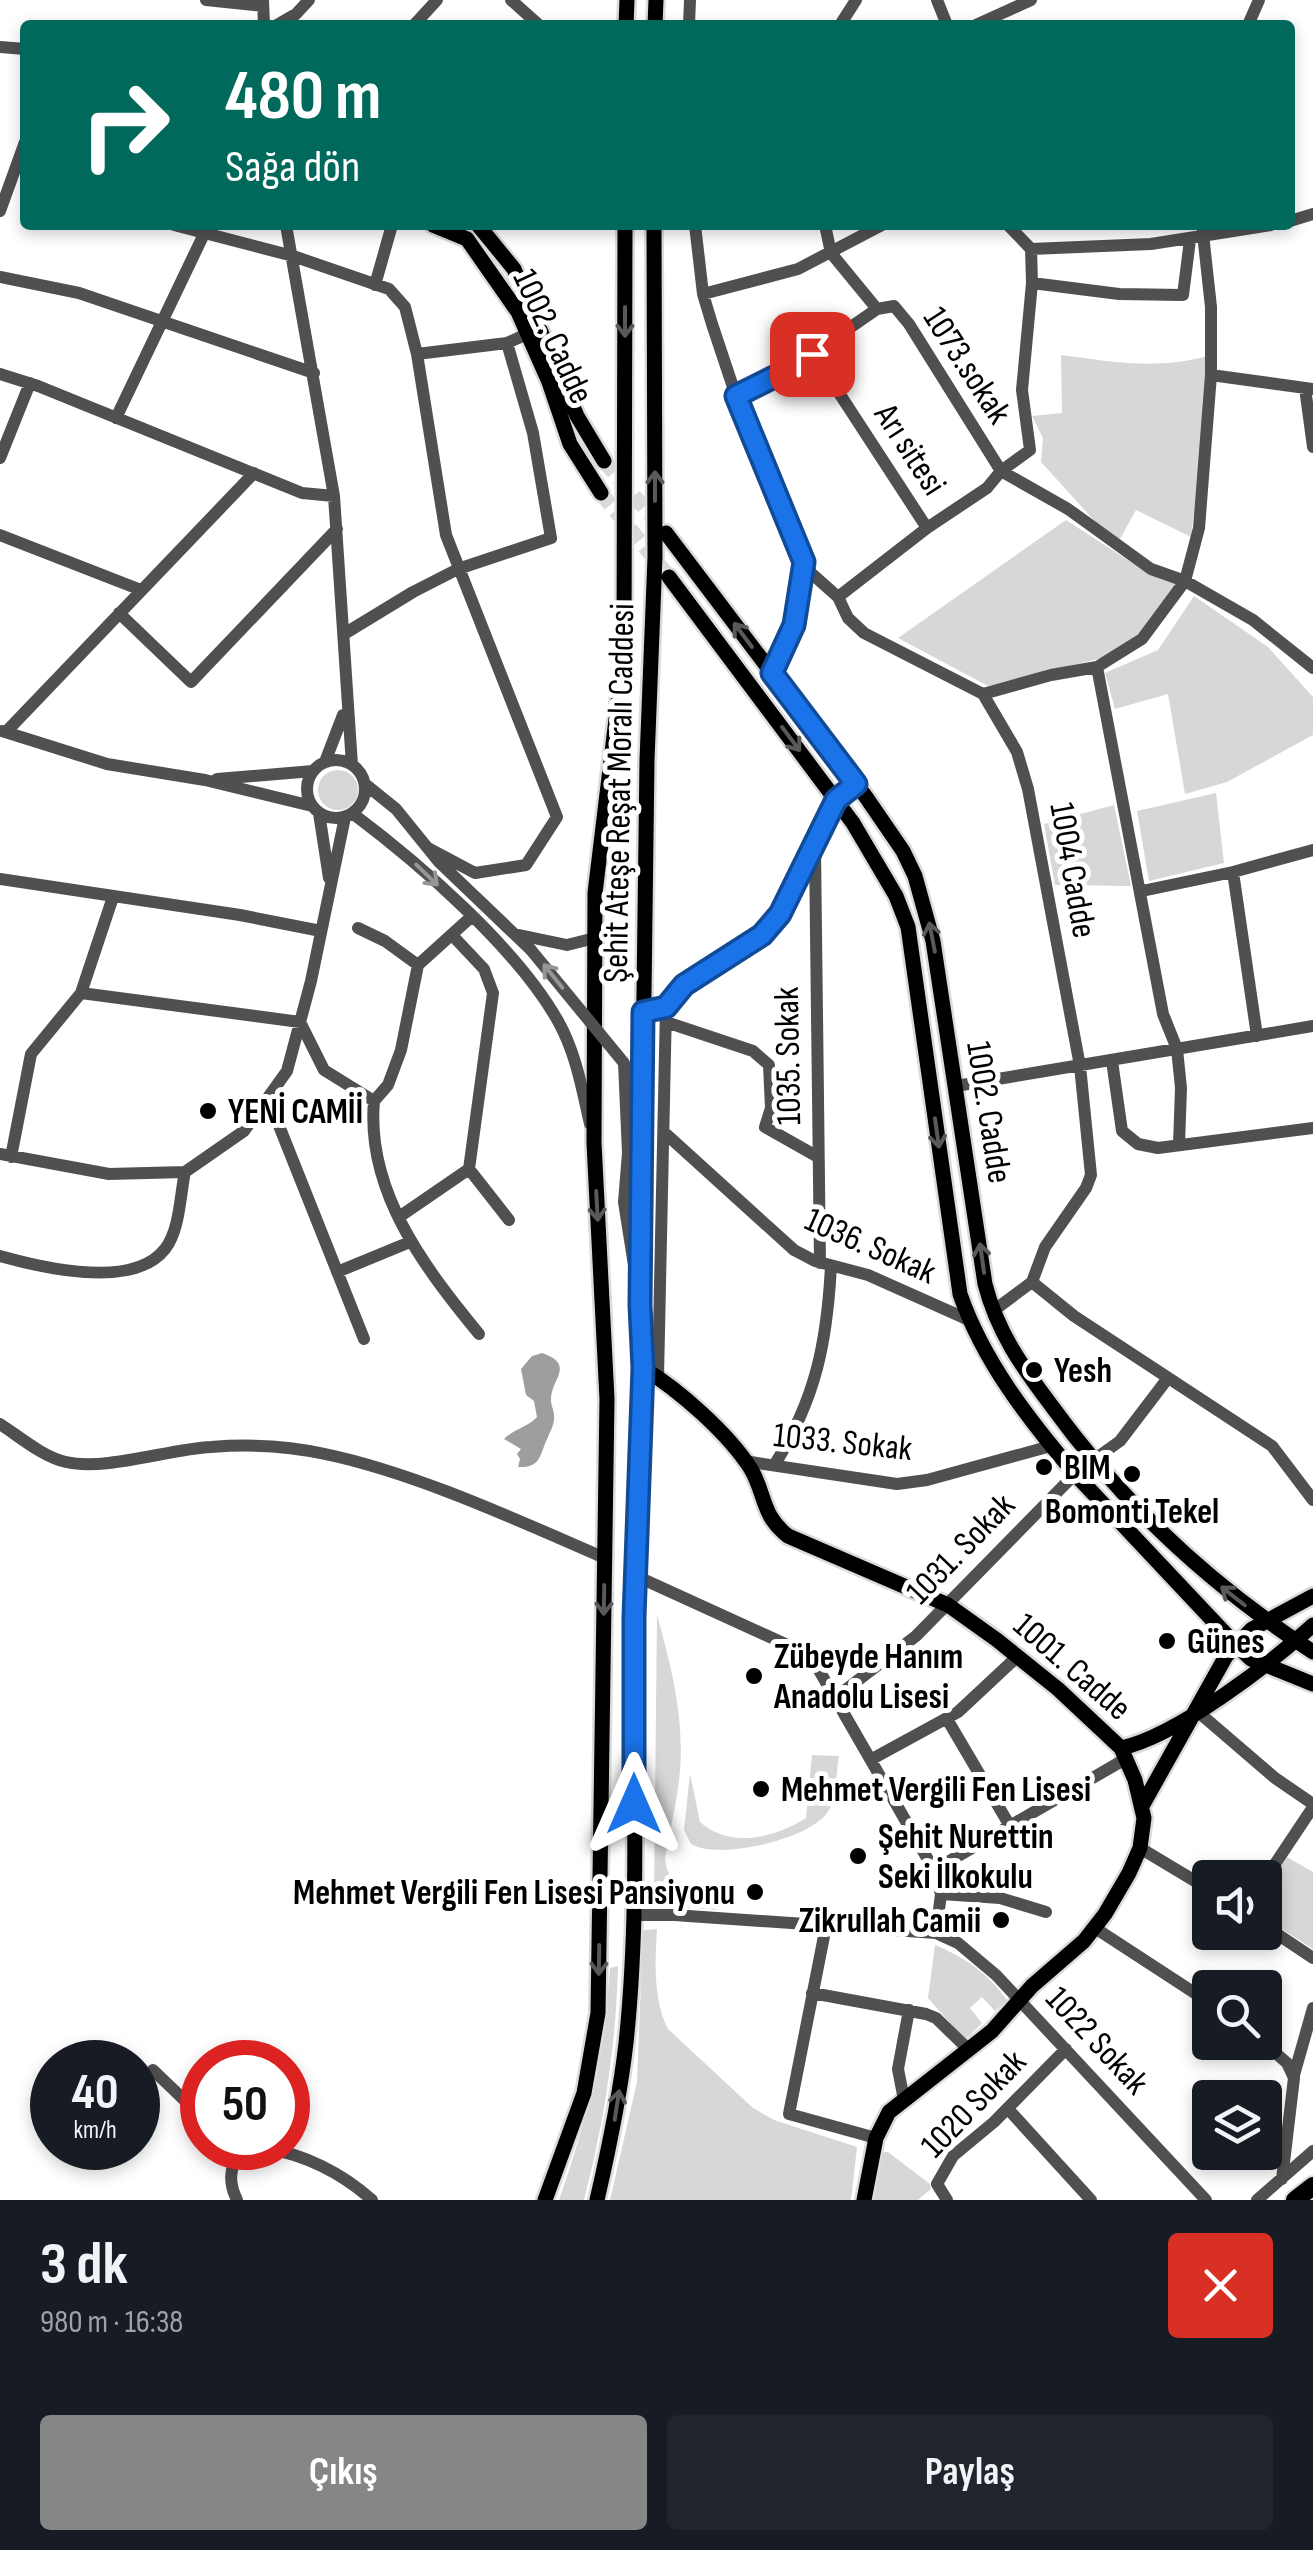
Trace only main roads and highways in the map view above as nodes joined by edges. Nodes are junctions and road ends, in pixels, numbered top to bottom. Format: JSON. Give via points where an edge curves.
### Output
{"nodes":[{"id":1,"x":445,"y":230,"type":"edge"},
{"id":2,"x":482,"y":230,"type":"edge"},
{"id":3,"x":625,"y":230,"type":"edge"},
{"id":4,"x":654,"y":230,"type":"edge"},
{"id":5,"x":534,"y":331,"type":"junction"},
{"id":6,"x":604,"y":461,"type":"tunnel mouth"},
{"id":7,"x":602,"y":494,"type":"tunnel mouth"},
{"id":8,"x":666,"y":533,"type":"tunnel mouth"},
{"id":9,"x":670,"y":578,"type":"tunnel mouth"},
{"id":10,"x":772,"y":673,"type":"junction"},
{"id":11,"x":753,"y":688,"type":"junction"},
{"id":12,"x":856,"y":784,"type":"junction"},
{"id":13,"x":836,"y":800,"type":"junction"},
{"id":14,"x":956,"y":1086,"type":"junction"},
{"id":15,"x":931,"y":1091,"type":"junction"},
{"id":16,"x":993,"y":1311,"type":"junction"},
{"id":17,"x":969,"y":1320,"type":"junction"},
{"id":18,"x":643,"y":1368,"type":"junction"},
{"id":19,"x":1095,"y":1459,"type":"junction"},
{"id":20,"x":1075,"y":1474,"type":"junction"},
{"id":21,"x":1313,"y":1596,"type":"edge"},
{"id":22,"x":1266,"y":1620,"type":"junction"},
{"id":23,"x":1313,"y":1625,"type":"edge"},
{"id":24,"x":1296,"y":1640,"type":"junction"},
{"id":25,"x":1236,"y":1645,"type":"junction"},
{"id":26,"x":1313,"y":1652,"type":"edge"},
{"id":27,"x":1266,"y":1665,"type":"junction"},
{"id":28,"x":1313,"y":1684,"type":"edge"},
{"id":29,"x":1197,"y":1711,"type":"junction"},
{"id":30,"x":1124,"y":1753,"type":"junction"},
{"id":31,"x":1142,"y":1806,"type":"junction"},
{"id":32,"x":1313,"y":2186,"type":"edge"},
{"id":33,"x":545,"y":2200,"type":"edge"},
{"id":34,"x":597,"y":2200,"type":"edge"},
{"id":35,"x":864,"y":2200,"type":"edge"},
{"id":36,"x":1295,"y":2200,"type":"edge"}],
"edges":[{"from":1,"to":5,"type":"main road","name":"1002. Cadde","via":[[477,250]]},
{"from":2,"to":5,"type":"main road","name":"1002. Cadde","via":[[514,268]]},
{"from":3,"to":33,"type":"main road","one_way":true,"via":[[624,652],[594,938],[594,1142],[608,1399],[598,2013],[584,2093]]},
{"from":18,"to":4,"type":"main road","name":"Şehit Ateşe Reşat Moralı Caddesi","one_way":true},
{"from":5,"to":6,"type":"main road","name":"1002. Cadde"},
{"from":5,"to":7,"type":"main road","name":"1002. Cadde","via":[[570,444]]},
{"from":10,"to":8,"type":"main road","name":"1002. Cadde","one_way":true},
{"from":9,"to":11,"type":"main road","name":"1002. Cadde"},
{"from":10,"to":11,"type":"main road"},
{"from":10,"to":12,"type":"main road","name":"1002. Cadde"},
{"from":11,"to":13,"type":"main road","name":"1002. Cadde","one_way":true},
{"from":12,"to":13,"type":"main road"},
{"from":14,"to":12,"type":"main road","name":"1002. Cadde","one_way":true,"via":[[920,892],[903,852]]},
{"from":13,"to":15,"type":"main road","name":"1002. Cadde","via":[[876,859],[908,927]]},
{"from":14,"to":15,"type":"main road"},
{"from":16,"to":14,"type":"main road","name":"1002. Cadde","one_way":true},
{"from":15,"to":17,"type":"main road","name":"1002. Cadde","one_way":true},
{"from":16,"to":17,"type":"main road"},
{"from":16,"to":19,"type":"main road","name":"1002. Cadde","via":[[1022,1366]]},
{"from":17,"to":20,"type":"main road","name":"1002. Cadde","via":[[1002,1378]]},
{"from":18,"to":30,"type":"main road","name":"1001. Cadde","via":[[696,1408],[744,1462],[771,1520],[788,1536],[948,1606],[1018,1656]]},
{"from":34,"to":18,"type":"main road","name":"Şehit Ateşe Reşat Moralı Caddesi","one_way":true,"via":[[626,2042],[633,1916]]},
{"from":19,"to":20,"type":"main road"},
{"from":22,"to":19,"type":"main road","name":"1002. Cadde","one_way":true,"via":[[1165,1536]]},
{"from":20,"to":25,"type":"main road","name":"1002. Cadde"},
{"from":21,"to":22,"type":"main road"},
{"from":22,"to":24,"type":"main road","name":"1002. Cadde"},
{"from":22,"to":25,"type":"main road"},
{"from":23,"to":24,"type":"main road"},
{"from":24,"to":26,"type":"main road","name":"1002. Cadde"},
{"from":24,"to":27,"type":"main road"},
{"from":25,"to":27,"type":"main road","name":"1002. Cadde"},
{"from":25,"to":29,"type":"main road"},
{"from":27,"to":28,"type":"main road","name":"1002. Cadde"},
{"from":27,"to":29,"type":"main road"},
{"from":29,"to":30,"type":"main road"},
{"from":29,"to":31,"type":"main road"},
{"from":30,"to":31,"type":"main road","name":"1001. Cadde"},
{"from":31,"to":35,"type":"main road","name":"1001. Cadde","via":[[1140,1848],[1095,1928],[992,2032],[889,2112],[876,2138]]},
{"from":32,"to":36,"type":"highway"}]}
